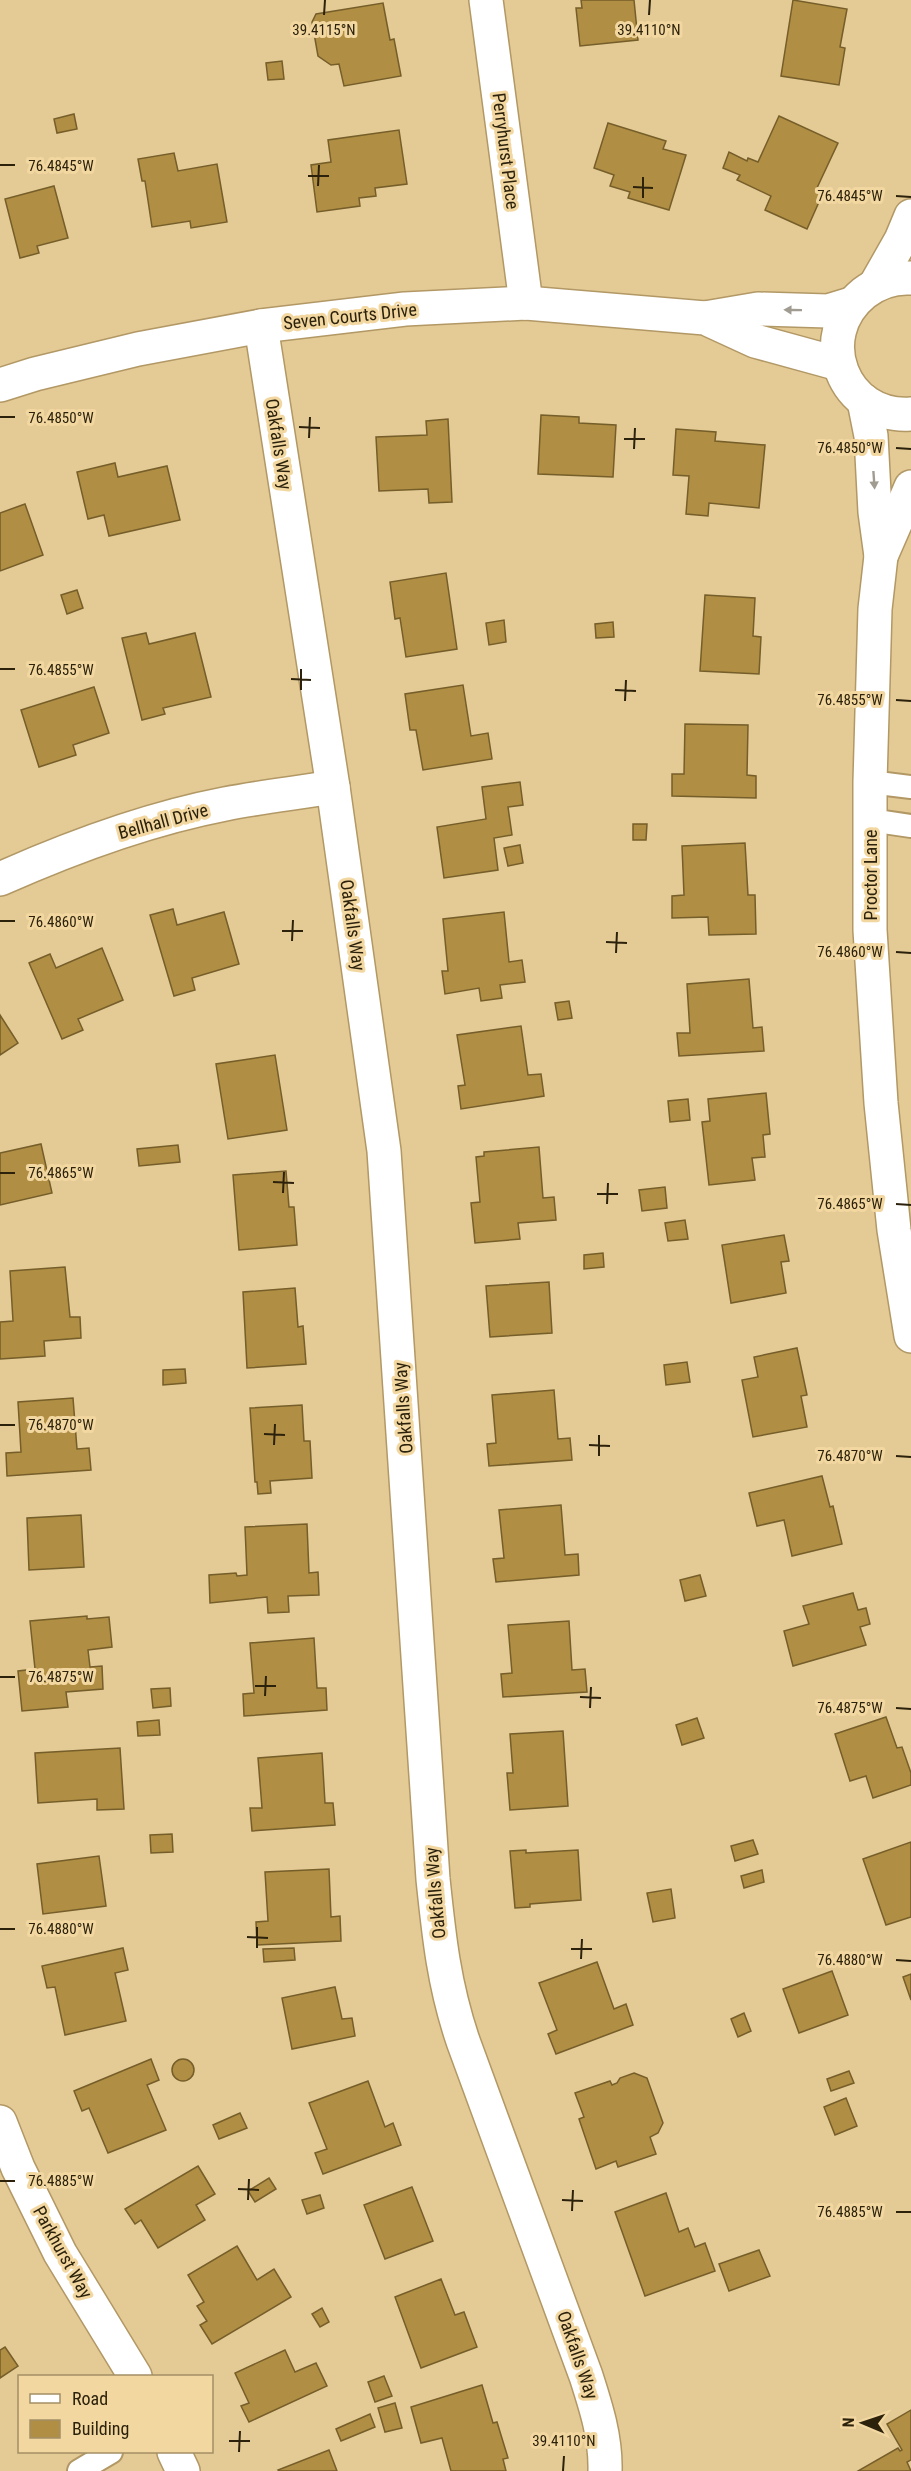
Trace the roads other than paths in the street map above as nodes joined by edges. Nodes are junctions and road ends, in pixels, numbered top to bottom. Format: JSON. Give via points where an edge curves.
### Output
{"nodes":[{"id":1,"x":486,"y":0,"type":"edge"},
{"id":2,"x":911,"y":216,"type":"edge"},
{"id":3,"x":911,"y":278,"type":"edge"},
{"id":4,"x":876,"y":284,"type":"junction"},
{"id":5,"x":526,"y":303,"type":"junction"},
{"id":6,"x":851,"y":304,"type":"junction"},
{"id":7,"x":705,"y":318,"type":"junction"},
{"id":8,"x":261,"y":326,"type":"junction"},
{"id":9,"x":839,"y":364,"type":"junction"},
{"id":10,"x":0,"y":385,"type":"edge"},
{"id":11,"x":864,"y":401,"type":"junction"},
{"id":12,"x":911,"y":414,"type":"edge"},
{"id":13,"x":911,"y":487,"type":"edge"},
{"id":14,"x":881,"y":556,"type":"junction"},
{"id":15,"x":870,"y":782,"type":"junction"},
{"id":16,"x":333,"y":787,"type":"junction"},
{"id":17,"x":911,"y":788,"type":"edge"},
{"id":18,"x":870,"y":820,"type":"junction"},
{"id":19,"x":911,"y":826,"type":"edge"},
{"id":20,"x":0,"y":879,"type":"edge"},
{"id":21,"x":903,"y":1231,"type":"edge"},
{"id":22,"x":911,"y":1336,"type":"edge"},
{"id":23,"x":0,"y":2122,"type":"edge"},
{"id":24,"x":134,"y":2375,"type":"edge"},
{"id":25,"x":108,"y":2453,"type":"edge"},
{"id":26,"x":175,"y":2453,"type":"edge"},
{"id":27,"x":78,"y":2471,"type":"edge"},
{"id":28,"x":183,"y":2471,"type":"edge"},
{"id":29,"x":605,"y":2471,"type":"edge"}],
"edges":[{"from":1,"to":5,"type":"street","name":"Perryhurst Place"},
{"from":2,"to":4,"type":"street"},
{"from":3,"to":4,"type":"street"},
{"from":4,"to":6,"type":"street"},
{"from":5,"to":7,"type":"street","name":"Seven Courts Drive"},
{"from":5,"to":8,"type":"street","name":"Seven Courts Drive","via":[[405,309]]},
{"from":6,"to":7,"type":"street","name":"Seven Courts Drive","one_way":true,"via":[[828,311],[758,309]]},
{"from":6,"to":9,"type":"street","via":[[838,333]]},
{"from":7,"to":9,"type":"street","name":"Seven Courts Drive","via":[[755,341]]},
{"from":8,"to":10,"type":"street","name":"Seven Courts Drive","via":[[138,349]]},
{"from":8,"to":16,"type":"street","name":"Oakfalls Way"},
{"from":9,"to":11,"type":"street","via":[[845,379]]},
{"from":11,"to":12,"type":"street","via":[[885,412]]},
{"from":11,"to":14,"type":"street","name":"Proctor Lane","one_way":true,"via":[[871,436]]},
{"from":13,"to":14,"type":"street","name":"Proctor Lane"},
{"from":14,"to":15,"type":"street","name":"Proctor Lane","via":[[875,609]]},
{"from":15,"to":17,"type":"lane"},
{"from":15,"to":18,"type":"street","name":"Proctor Lane"},
{"from":16,"to":20,"type":"street","name":"Bellhall Drive","via":[[178,814],[99,839]]},
{"from":16,"to":29,"type":"street","name":"Oakfalls Way","via":[[385,1162],[442,1966],[463,2041],[586,2376],[600,2420]]},
{"from":18,"to":19,"type":"lane"},
{"from":18,"to":21,"type":"street","name":"Proctor Lane","via":[[870,930],[881,1103]]},
{"from":21,"to":22,"type":"street","name":"Proctor Lane"},
{"from":23,"to":24,"type":"street","name":"Parkhurst Way","via":[[60,2253]]},
{"from":25,"to":27,"type":"lane"},
{"from":26,"to":28,"type":"street"}]}
